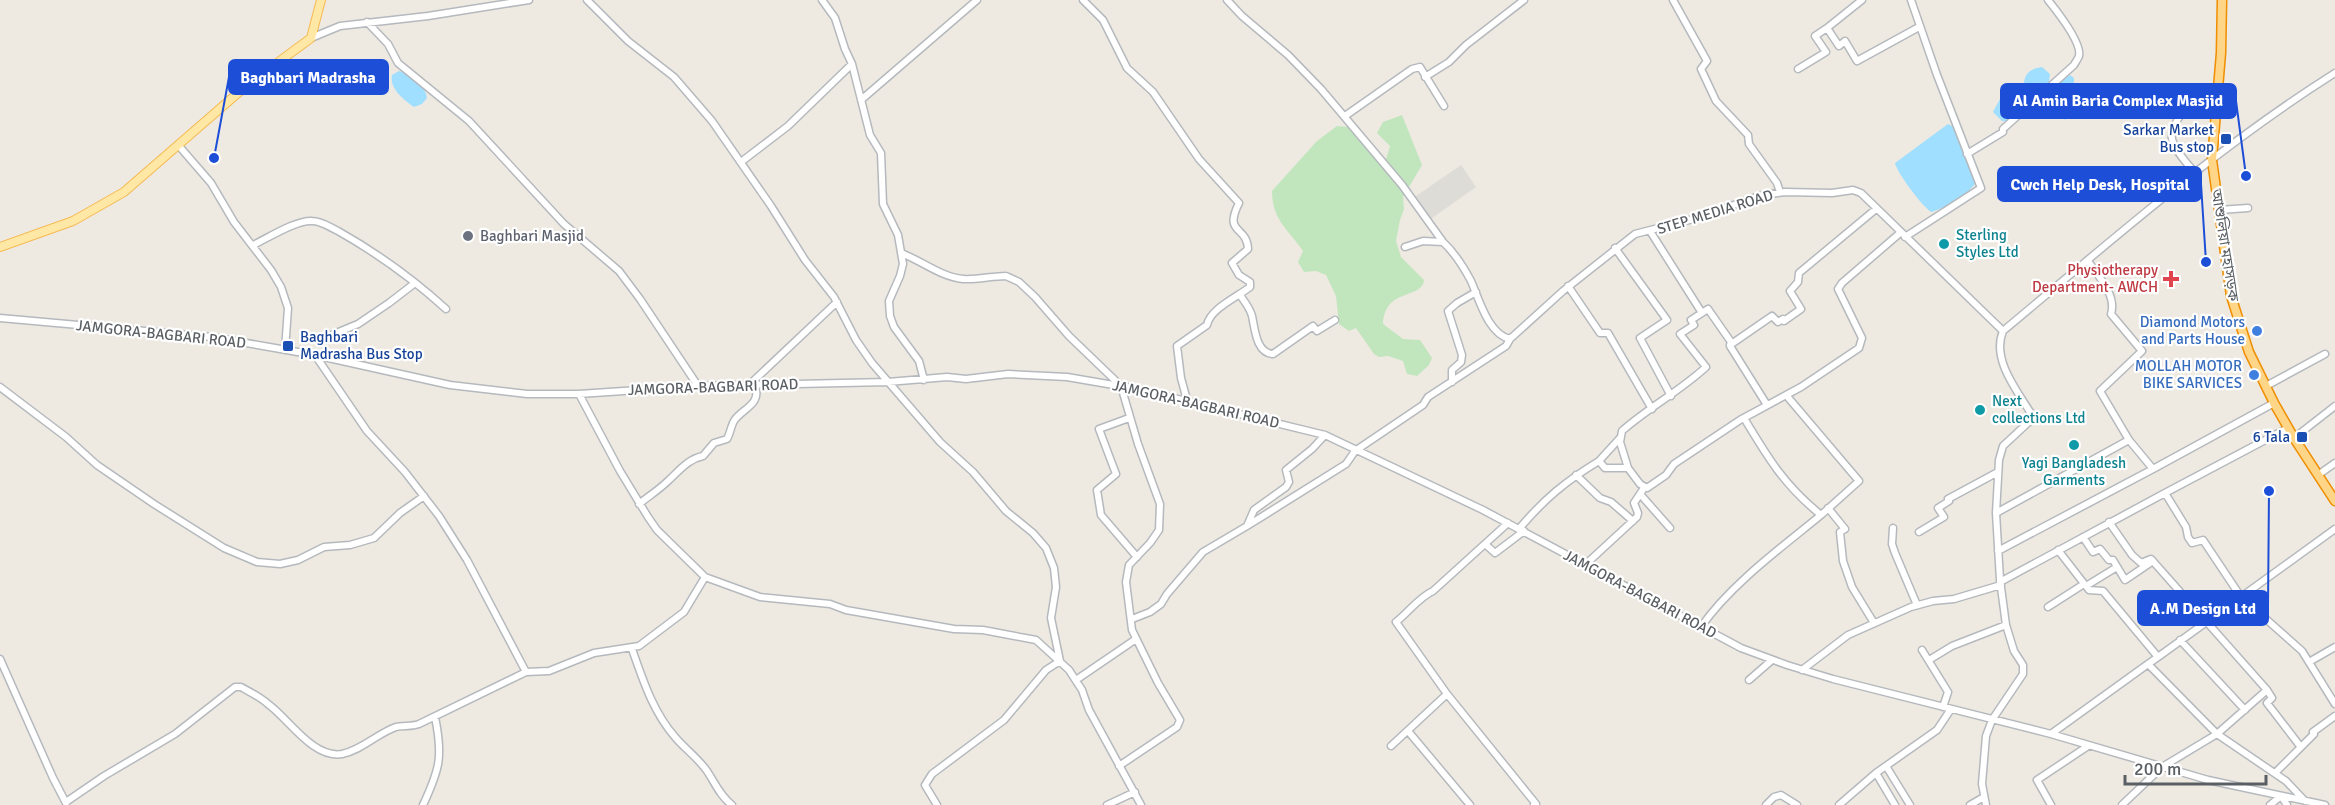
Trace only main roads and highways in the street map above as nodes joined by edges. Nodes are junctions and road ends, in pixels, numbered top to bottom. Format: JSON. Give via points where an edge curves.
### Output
{"nodes":[{"id":1,"x":321,"y":0,"type":"edge"},
{"id":2,"x":2222,"y":0,"type":"edge"},
{"id":3,"x":0,"y":247,"type":"edge"},
{"id":4,"x":2335,"y":501,"type":"edge"}],
"edges":[{"from":1,"to":3,"type":"main road","via":[[311,38],[264,72],[124,192],[83,215]]},
{"from":2,"to":4,"type":"highway","name":"আশুলিয়া মহাসড়ক","via":[[2212,160],[2231,296],[2248,352],[2288,428]]}]}
